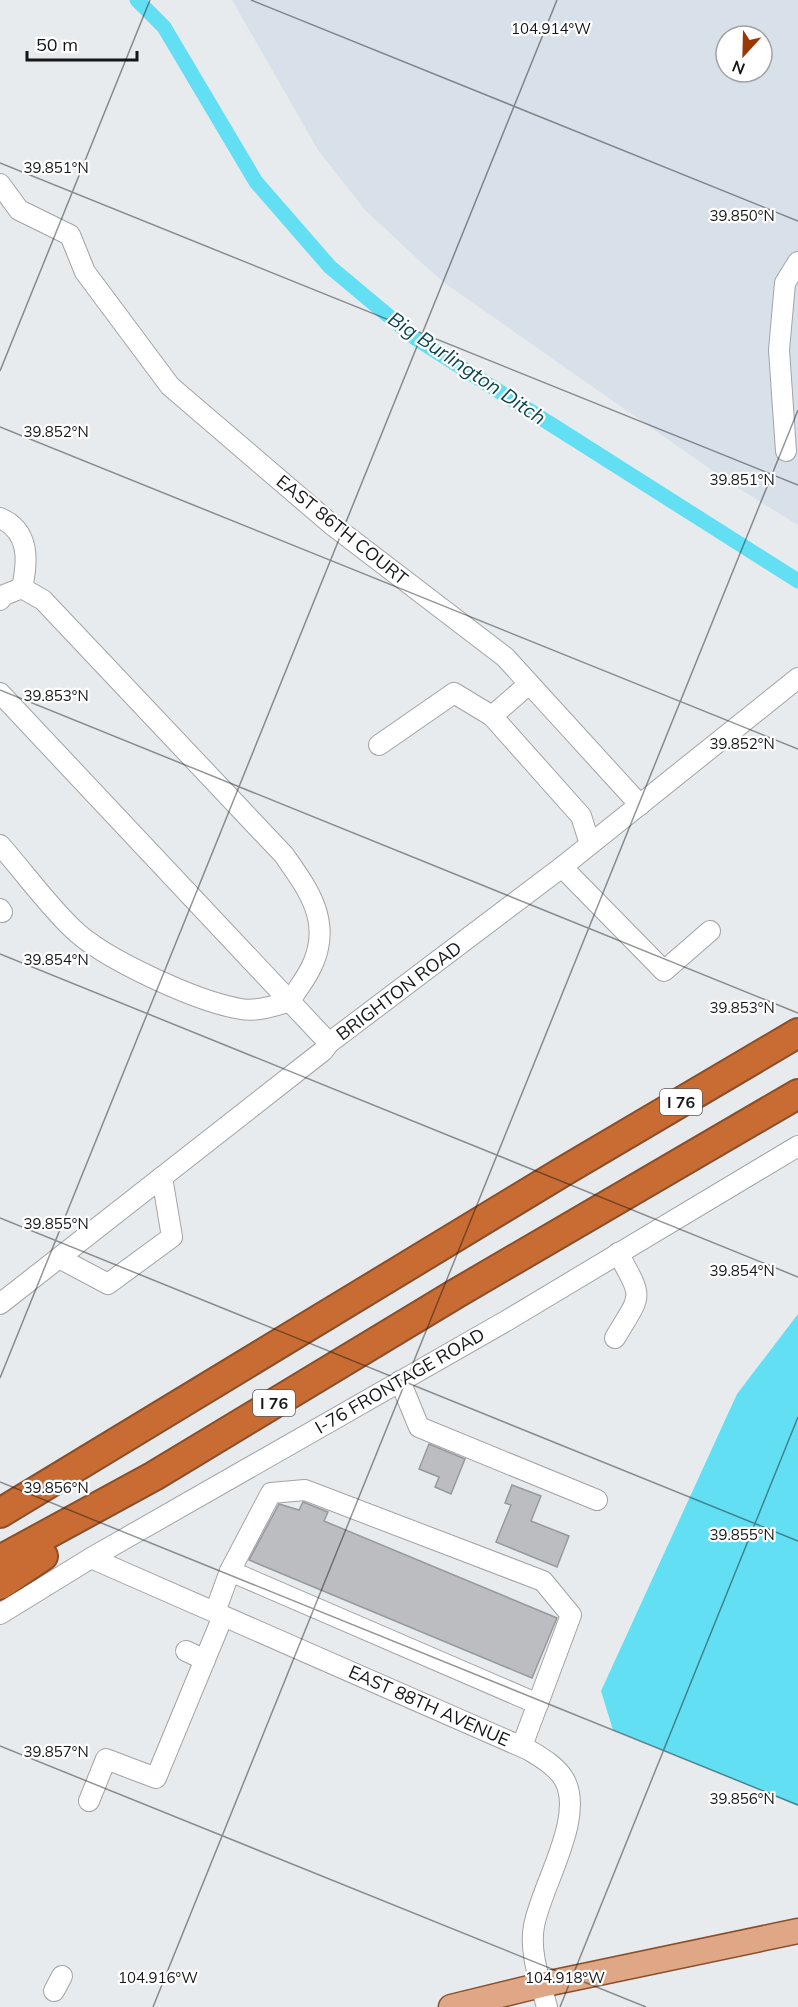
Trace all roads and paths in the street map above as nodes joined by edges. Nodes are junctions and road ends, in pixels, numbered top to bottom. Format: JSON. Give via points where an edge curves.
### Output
{"nodes":[{"id":1,"x":0,"y":184,"type":"edge"},
{"id":2,"x":798,"y":262,"type":"edge"},
{"id":3,"x":786,"y":451,"type":"dead end"},
{"id":4,"x":0,"y":518,"type":"edge"},
{"id":5,"x":22,"y":588,"type":"junction"},
{"id":6,"x":0,"y":600,"type":"edge"},
{"id":7,"x":798,"y":678,"type":"edge"},
{"id":8,"x":529,"y":684,"type":"junction"},
{"id":9,"x":0,"y":693,"type":"edge"},
{"id":10,"x":492,"y":716,"type":"junction"},
{"id":11,"x":379,"y":745,"type":"dead end"},
{"id":12,"x":640,"y":805,"type":"junction"},
{"id":13,"x":590,"y":844,"type":"junction"},
{"id":14,"x":0,"y":845,"type":"edge"},
{"id":15,"x":562,"y":867,"type":"junction"},
{"id":16,"x":710,"y":931,"type":"dead end"},
{"id":17,"x":290,"y":1001,"type":"junction"},
{"id":18,"x":798,"y":1033,"type":"edge"},
{"id":19,"x":329,"y":1042,"type":"junction"},
{"id":20,"x":798,"y":1094,"type":"edge"},
{"id":21,"x":798,"y":1146,"type":"edge"},
{"id":22,"x":162,"y":1177,"type":"junction"},
{"id":23,"x":618,"y":1253,"type":"junction"},
{"id":24,"x":61,"y":1259,"type":"junction"},
{"id":25,"x":0,"y":1304,"type":"edge"},
{"id":26,"x":615,"y":1338,"type":"dead end"},
{"id":27,"x":400,"y":1382,"type":"junction"},
{"id":28,"x":187,"y":1401,"type":"junction"},
{"id":29,"x":154,"y":1476,"type":"junction"},
{"id":30,"x":0,"y":1492,"type":"edge"},
{"id":31,"x":597,"y":1500,"type":"dead end"},
{"id":32,"x":0,"y":1513,"type":"edge"},
{"id":33,"x":91,"y":1558,"type":"junction"},
{"id":34,"x":0,"y":1560,"type":"edge"},
{"id":35,"x":230,"y":1571,"type":"junction"},
{"id":36,"x":0,"y":1585,"type":"edge"},
{"id":37,"x":0,"y":1614,"type":"edge"},
{"id":38,"x":219,"y":1614,"type":"junction"},
{"id":39,"x":186,"y":1652,"type":"dead end"},
{"id":40,"x":205,"y":1660,"type":"junction"},
{"id":41,"x":538,"y":1704,"type":"junction"},
{"id":42,"x":522,"y":1746,"type":"junction"},
{"id":43,"x":89,"y":1802,"type":"dead end"},
{"id":44,"x":798,"y":1931,"type":"edge"},
{"id":45,"x":544,"y":1996,"type":"edge"},
{"id":46,"x":451,"y":2007,"type":"edge"}],
"edges":[{"from":1,"to":8,"type":"street","name":"EAST 86TH COURT","via":[[19,210],[70,235],[85,272],[170,386],[331,524],[505,657]]},
{"from":2,"to":3,"type":"street","via":[[784,283],[779,350]]},
{"from":4,"to":5,"type":"street","via":[[10,522],[22,536],[28,562]]},
{"from":5,"to":6,"type":"street"},
{"from":5,"to":17,"type":"street","via":[[43,600],[284,855],[307,887],[318,908],[321,928],[314,961]]},
{"from":7,"to":12,"type":"street","name":"BRIGHTON ROAD"},
{"from":8,"to":10,"type":"street"},
{"from":8,"to":12,"type":"street","name":"EAST 86TH COURT"},
{"from":9,"to":17,"type":"street"},
{"from":10,"to":11,"type":"street","via":[[454,693]]},
{"from":10,"to":13,"type":"street","via":[[581,816]]},
{"from":12,"to":13,"type":"street","name":"BRIGHTON ROAD"},
{"from":13,"to":15,"type":"street","name":"BRIGHTON ROAD"},
{"from":14,"to":17,"type":"street","via":[[72,928],[111,957],[242,1010]]},
{"from":15,"to":16,"type":"street","via":[[664,971]]},
{"from":15,"to":19,"type":"street","name":"BRIGHTON ROAD"},
{"from":17,"to":19,"type":"street"},
{"from":18,"to":28,"type":"highway","number":"I 76"},
{"from":19,"to":22,"type":"street","name":"BRIGHTON ROAD","via":[[323,1051]]},
{"from":20,"to":29,"type":"highway","number":"I 76"},
{"from":21,"to":23,"type":"street","name":"I-76 FRONTAGE ROAD"},
{"from":22,"to":24,"type":"street","name":"BRIGHTON ROAD"},
{"from":22,"to":24,"type":"street","via":[[172,1237],[108,1284]]},
{"from":23,"to":26,"type":"street","via":[[637,1288],[638,1298]]},
{"from":23,"to":27,"type":"street","name":"I-76 FRONTAGE ROAD"},
{"from":24,"to":25,"type":"street","name":"BRIGHTON ROAD"},
{"from":27,"to":31,"type":"street","via":[[419,1427]]},
{"from":27,"to":33,"type":"street","name":"I-76 FRONTAGE ROAD"},
{"from":28,"to":30,"type":"highway","via":[[138,1416]]},
{"from":28,"to":32,"type":"highway","number":"I 76"},
{"from":29,"to":34,"type":"highway","number":"I 76"},
{"from":29,"to":36,"type":"highway","via":[[105,1518]]},
{"from":33,"to":37,"type":"street","name":"I-76 FRONTAGE ROAD"},
{"from":33,"to":38,"type":"street","name":"EAST 88TH AVENUE"},
{"from":35,"to":38,"type":"street"},
{"from":35,"to":41,"type":"street"},
{"from":35,"to":41,"type":"street","via":[[271,1493],[305,1490],[543,1581],[571,1615]]},
{"from":38,"to":40,"type":"street"},
{"from":38,"to":42,"type":"street","name":"EAST 88TH AVENUE"},
{"from":39,"to":40,"type":"street"},
{"from":40,"to":43,"type":"street","via":[[156,1778],[106,1760]]},
{"from":41,"to":42,"type":"street"},
{"from":42,"to":45,"type":"street","name":"EAST 88TH AVENUE","via":[[551,1764],[565,1780],[569,1801],[562,1844],[533,1928],[532,1946]]},
{"from":44,"to":45,"type":"main road"},
{"from":45,"to":46,"type":"main road"}]}
